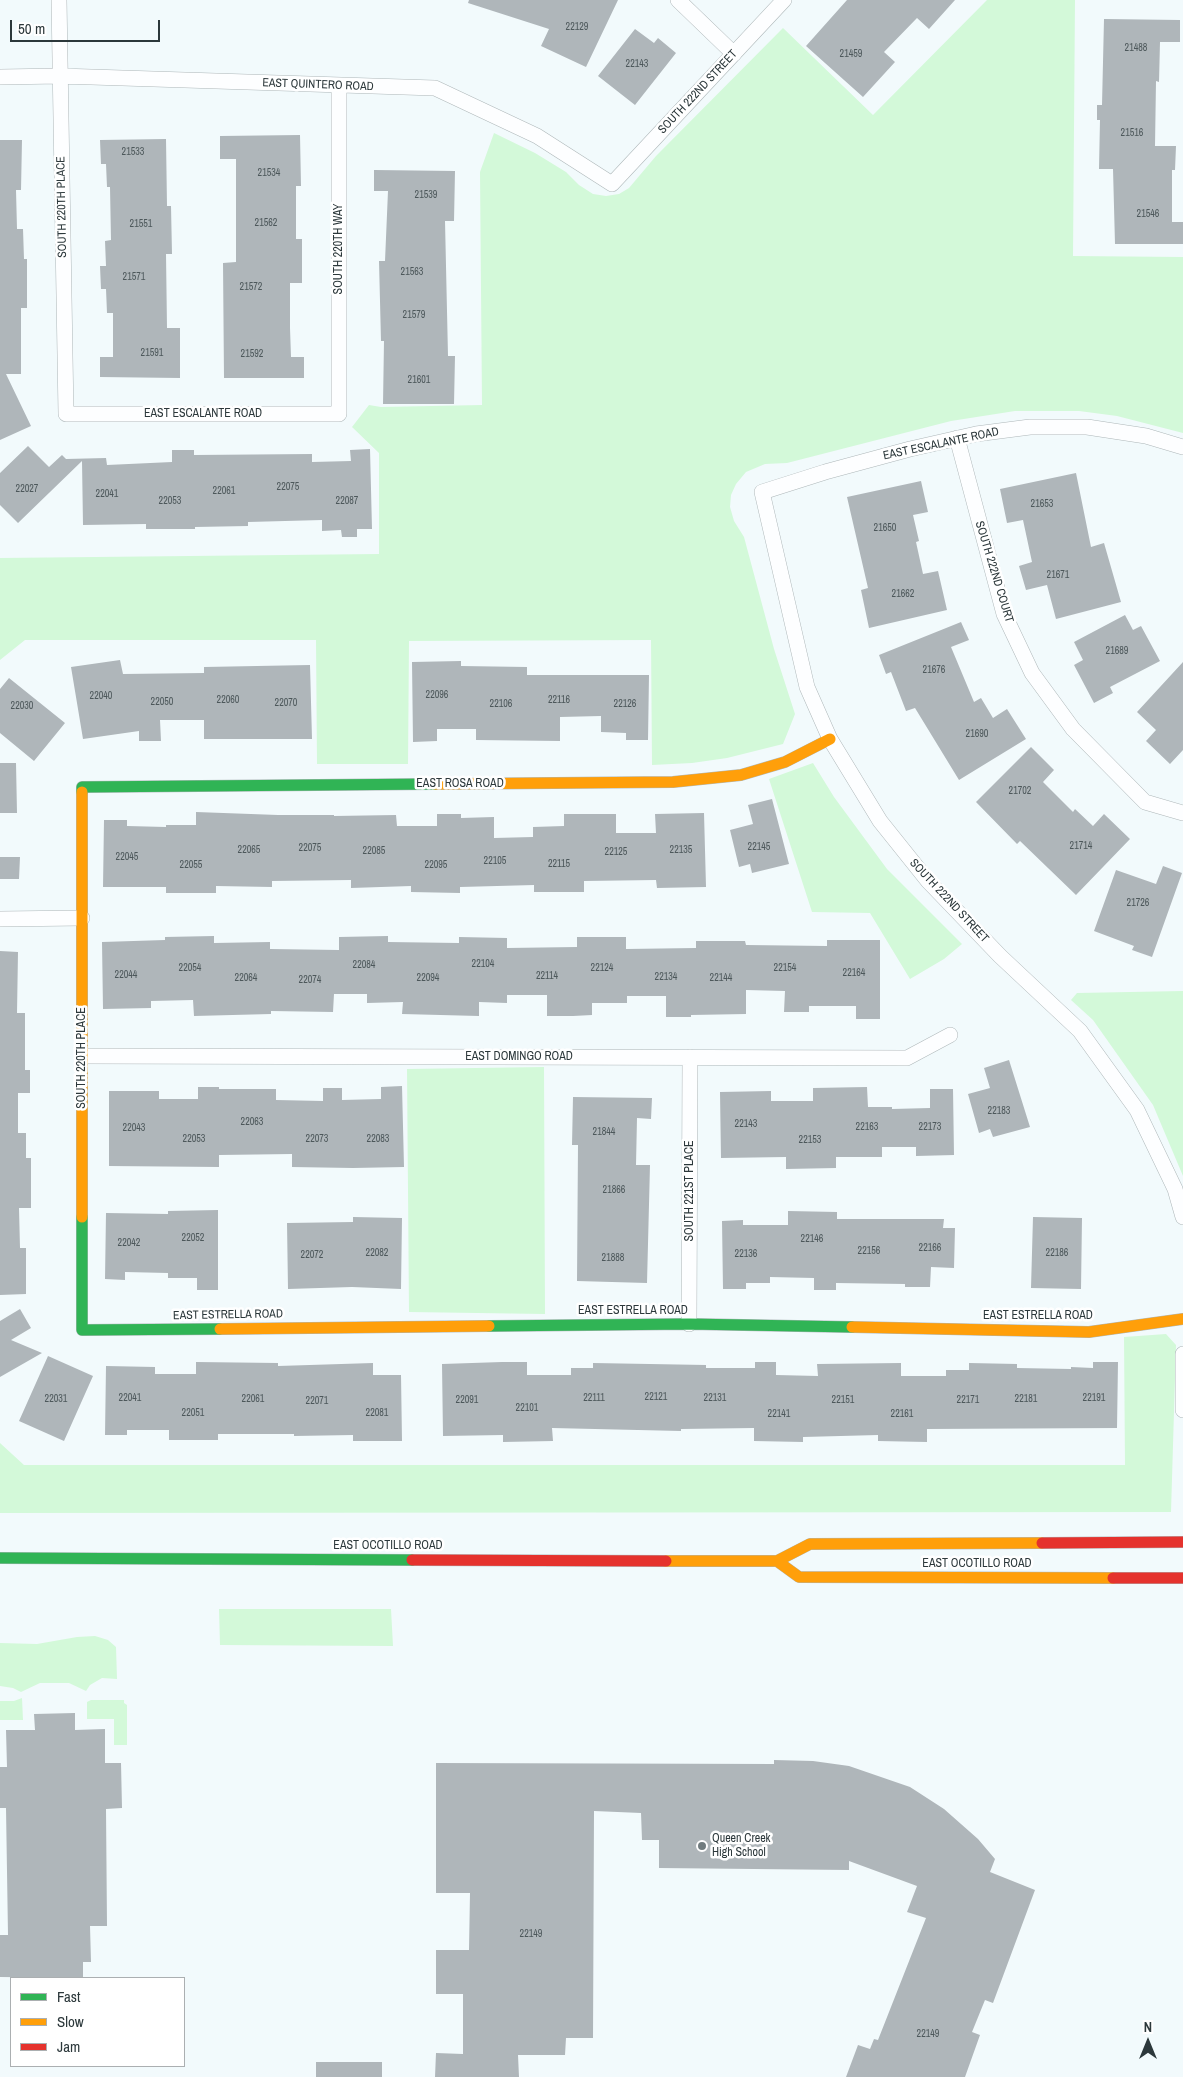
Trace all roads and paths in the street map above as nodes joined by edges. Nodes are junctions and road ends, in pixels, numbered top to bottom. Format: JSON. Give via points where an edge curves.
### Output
{"nodes":[{"id":1,"x":59,"y":0,"type":"edge"},
{"id":2,"x":678,"y":0,"type":"edge"},
{"id":3,"x":784,"y":0,"type":"edge"},
{"id":4,"x":734,"y":54,"type":"junction"},
{"id":5,"x":60,"y":76,"type":"junction"},
{"id":6,"x":0,"y":77,"type":"edge"},
{"id":7,"x":339,"y":85,"type":"junction"},
{"id":8,"x":612,"y":184,"type":"joint"},
{"id":9,"x":66,"y":414,"type":"joint"},
{"id":10,"x":339,"y":414,"type":"joint"},
{"id":11,"x":957,"y":438,"type":"junction"},
{"id":12,"x":1183,"y":447,"type":"edge"},
{"id":13,"x":762,"y":492,"type":"joint"},
{"id":14,"x":830,"y":739,"type":"junction"},
{"id":15,"x":82,"y":787,"type":"joint"},
{"id":16,"x":1183,"y":813,"type":"edge"},
{"id":17,"x":82,"y":918,"type":"junction"},
{"id":18,"x":0,"y":919,"type":"edge"},
{"id":19,"x":950,"y":1036,"type":"dead end"},
{"id":20,"x":82,"y":1056,"type":"junction"},
{"id":21,"x":690,"y":1058,"type":"junction"},
{"id":22,"x":1183,"y":1217,"type":"edge"},
{"id":23,"x":1183,"y":1319,"type":"edge"},
{"id":24,"x":689,"y":1324,"type":"junction"},
{"id":25,"x":82,"y":1330,"type":"joint"},
{"id":26,"x":1183,"y":1354,"type":"edge"},
{"id":27,"x":1183,"y":1410,"type":"edge"},
{"id":28,"x":1183,"y":1542,"type":"edge"},
{"id":29,"x":0,"y":1558,"type":"edge"},
{"id":30,"x":777,"y":1561,"type":"junction"},
{"id":31,"x":1183,"y":1578,"type":"edge"}],
"edges":[{"from":1,"to":5,"type":"street","name":"SOUTH 220TH PLACE"},
{"from":2,"to":4,"type":"street"},
{"from":3,"to":4,"type":"street","name":"SOUTH 222ND STREET"},
{"from":4,"to":8,"type":"street","name":"SOUTH 222ND STREET"},
{"from":5,"to":6,"type":"street","name":"EAST QUINTERO ROAD"},
{"from":5,"to":7,"type":"street","name":"EAST QUINTERO ROAD"},
{"from":5,"to":9,"type":"street","name":"SOUTH 220TH PLACE"},
{"from":7,"to":8,"type":"street","name":"EAST QUINTERO ROAD","via":[[435,88],[537,136]]},
{"from":7,"to":10,"type":"street","name":"SOUTH 220TH WAY"},
{"from":9,"to":10,"type":"street","name":"EAST ESCALANTE ROAD"},
{"from":11,"to":12,"type":"street","name":"EAST ESCALANTE ROAD","via":[[1030,427],[1087,427],[1146,436]]},
{"from":11,"to":13,"type":"street","name":"EAST ESCALANTE ROAD"},
{"from":11,"to":16,"type":"street","name":"SOUTH 222ND COURT","via":[[1004,614],[1032,673],[1072,729],[1145,802]]},
{"from":13,"to":14,"type":"street","name":"SOUTH 222ND STREET","via":[[807,687]]},
{"from":14,"to":15,"type":"street","name":"EAST ROSA ROAD","via":[[785,762],[741,775],[673,782]]},
{"from":14,"to":22,"type":"street","name":"SOUTH 222ND STREET","via":[[880,820],[928,882],[1080,1031],[1137,1110],[1176,1189]]},
{"from":15,"to":17,"type":"street","name":"SOUTH 220TH PLACE"},
{"from":17,"to":18,"type":"street"},
{"from":17,"to":20,"type":"street","name":"SOUTH 220TH PLACE"},
{"from":19,"to":21,"type":"street","name":"EAST DOMINGO ROAD","via":[[907,1058]]},
{"from":20,"to":21,"type":"street","name":"EAST DOMINGO ROAD"},
{"from":20,"to":25,"type":"street","name":"SOUTH 220TH PLACE"},
{"from":21,"to":24,"type":"street","name":"SOUTH 221ST PLACE"},
{"from":23,"to":24,"type":"street","name":"EAST ESTRELLA ROAD","via":[[1089,1332]]},
{"from":24,"to":25,"type":"street","name":"EAST ESTRELLA ROAD"},
{"from":26,"to":27,"type":"street"},
{"from":28,"to":30,"type":"street","name":"EAST OCOTILLO ROAD","via":[[810,1544]]},
{"from":29,"to":30,"type":"street","name":"EAST OCOTILLO ROAD"},
{"from":30,"to":31,"type":"street","name":"EAST OCOTILLO ROAD","via":[[799,1576]]}]}
